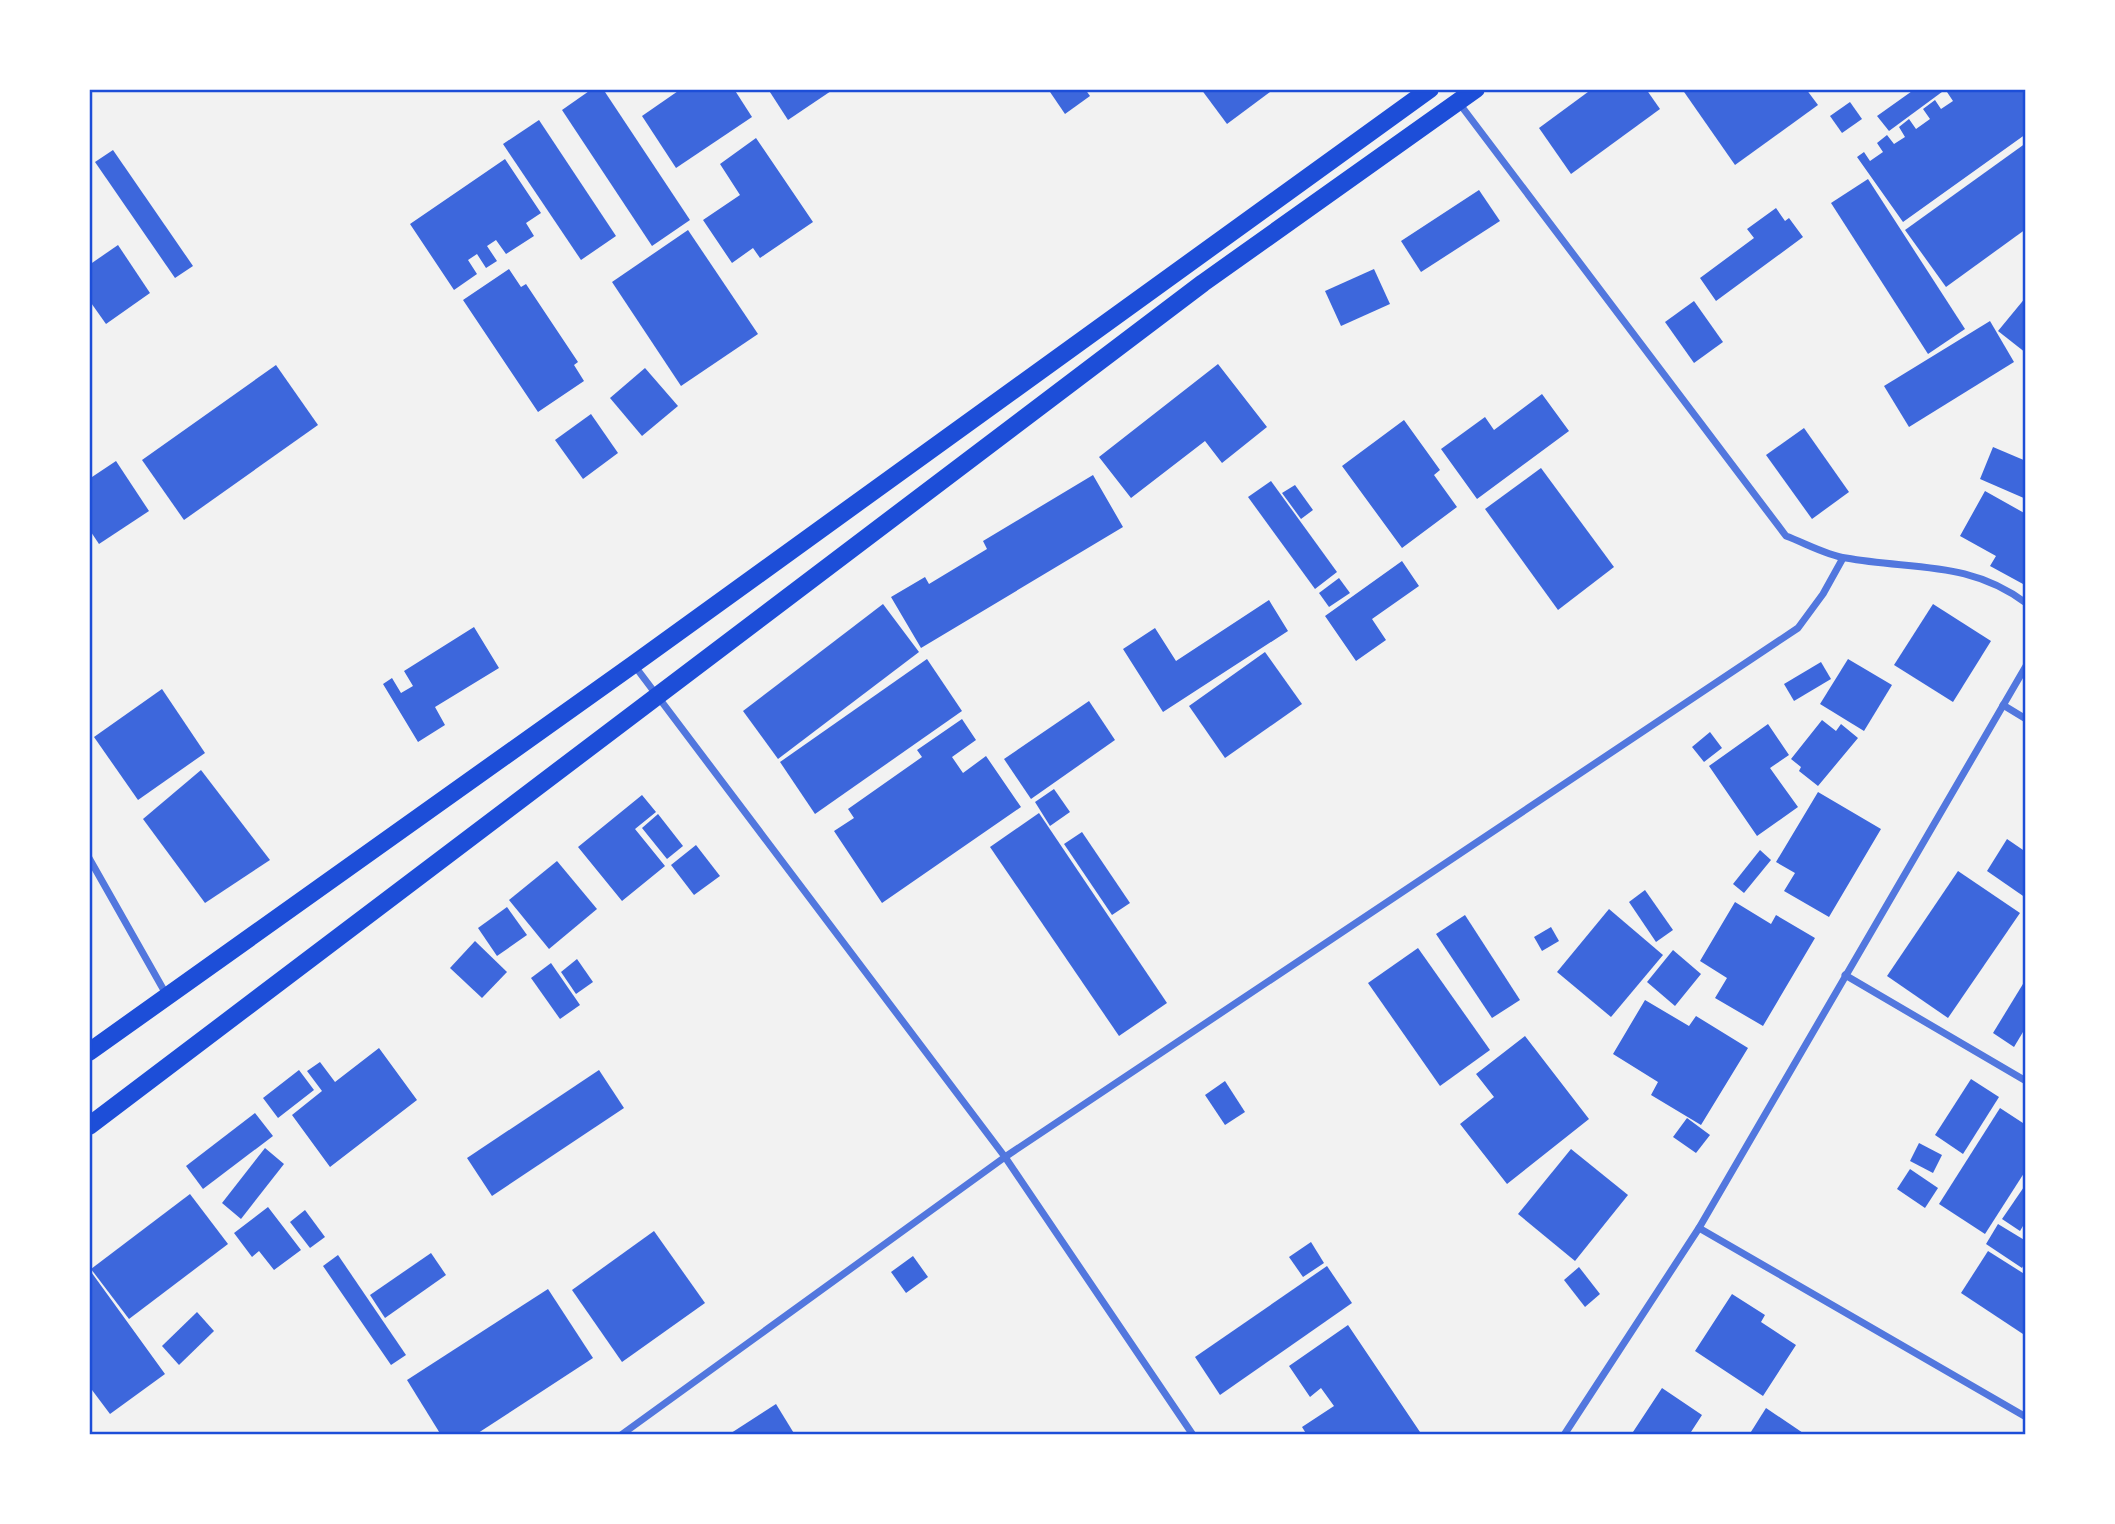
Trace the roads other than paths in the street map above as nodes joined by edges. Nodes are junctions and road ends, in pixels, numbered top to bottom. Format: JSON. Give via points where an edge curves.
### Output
{"nodes":[{"id":1,"x":1430,"y":89,"type":"edge"},
{"id":2,"x":1476,"y":89,"type":"edge"},
{"id":3,"x":1459,"y":103,"type":"junction"},
{"id":4,"x":1843,"y":558,"type":"junction"},
{"id":5,"x":2026,"y":603,"type":"edge"},
{"id":6,"x":634,"y":664,"type":"junction"},
{"id":7,"x":2026,"y":666,"type":"edge"},
{"id":8,"x":656,"y":697,"type":"junction"},
{"id":9,"x":2003,"y":705,"type":"junction"},
{"id":10,"x":2026,"y":719,"type":"edge"},
{"id":11,"x":89,"y":858,"type":"edge"},
{"id":12,"x":1845,"y":975,"type":"junction"},
{"id":13,"x":166,"y":994,"type":"junction"},
{"id":14,"x":89,"y":1052,"type":"edge"},
{"id":15,"x":2026,"y":1082,"type":"edge"},
{"id":16,"x":89,"y":1126,"type":"edge"},
{"id":17,"x":1005,"y":1157,"type":"junction"},
{"id":18,"x":1699,"y":1228,"type":"junction"},
{"id":19,"x":2026,"y":1417,"type":"edge"},
{"id":20,"x":621,"y":1435,"type":"edge"},
{"id":21,"x":1193,"y":1435,"type":"edge"},
{"id":22,"x":1564,"y":1435,"type":"edge"}],
"edges":[{"from":1,"to":6,"type":"main road"},
{"from":2,"to":3,"type":"main road"},
{"from":3,"to":4,"type":"street","via":[[1786,536]]},
{"from":3,"to":8,"type":"main road","via":[[1203,283]]},
{"from":4,"to":5,"type":"street","via":[[1969,573],[2004,587]]},
{"from":4,"to":17,"type":"street","via":[[1798,628]]},
{"from":6,"to":8,"type":"street"},
{"from":6,"to":13,"type":"main road"},
{"from":7,"to":9,"type":"street"},
{"from":8,"to":16,"type":"main road"},
{"from":8,"to":17,"type":"street"},
{"from":9,"to":10,"type":"street"},
{"from":9,"to":12,"type":"street"},
{"from":11,"to":13,"type":"street"},
{"from":12,"to":15,"type":"street"},
{"from":12,"to":18,"type":"street"},
{"from":13,"to":14,"type":"main road"},
{"from":17,"to":20,"type":"street"},
{"from":17,"to":21,"type":"street"},
{"from":18,"to":19,"type":"street"},
{"from":18,"to":22,"type":"street"}]}
